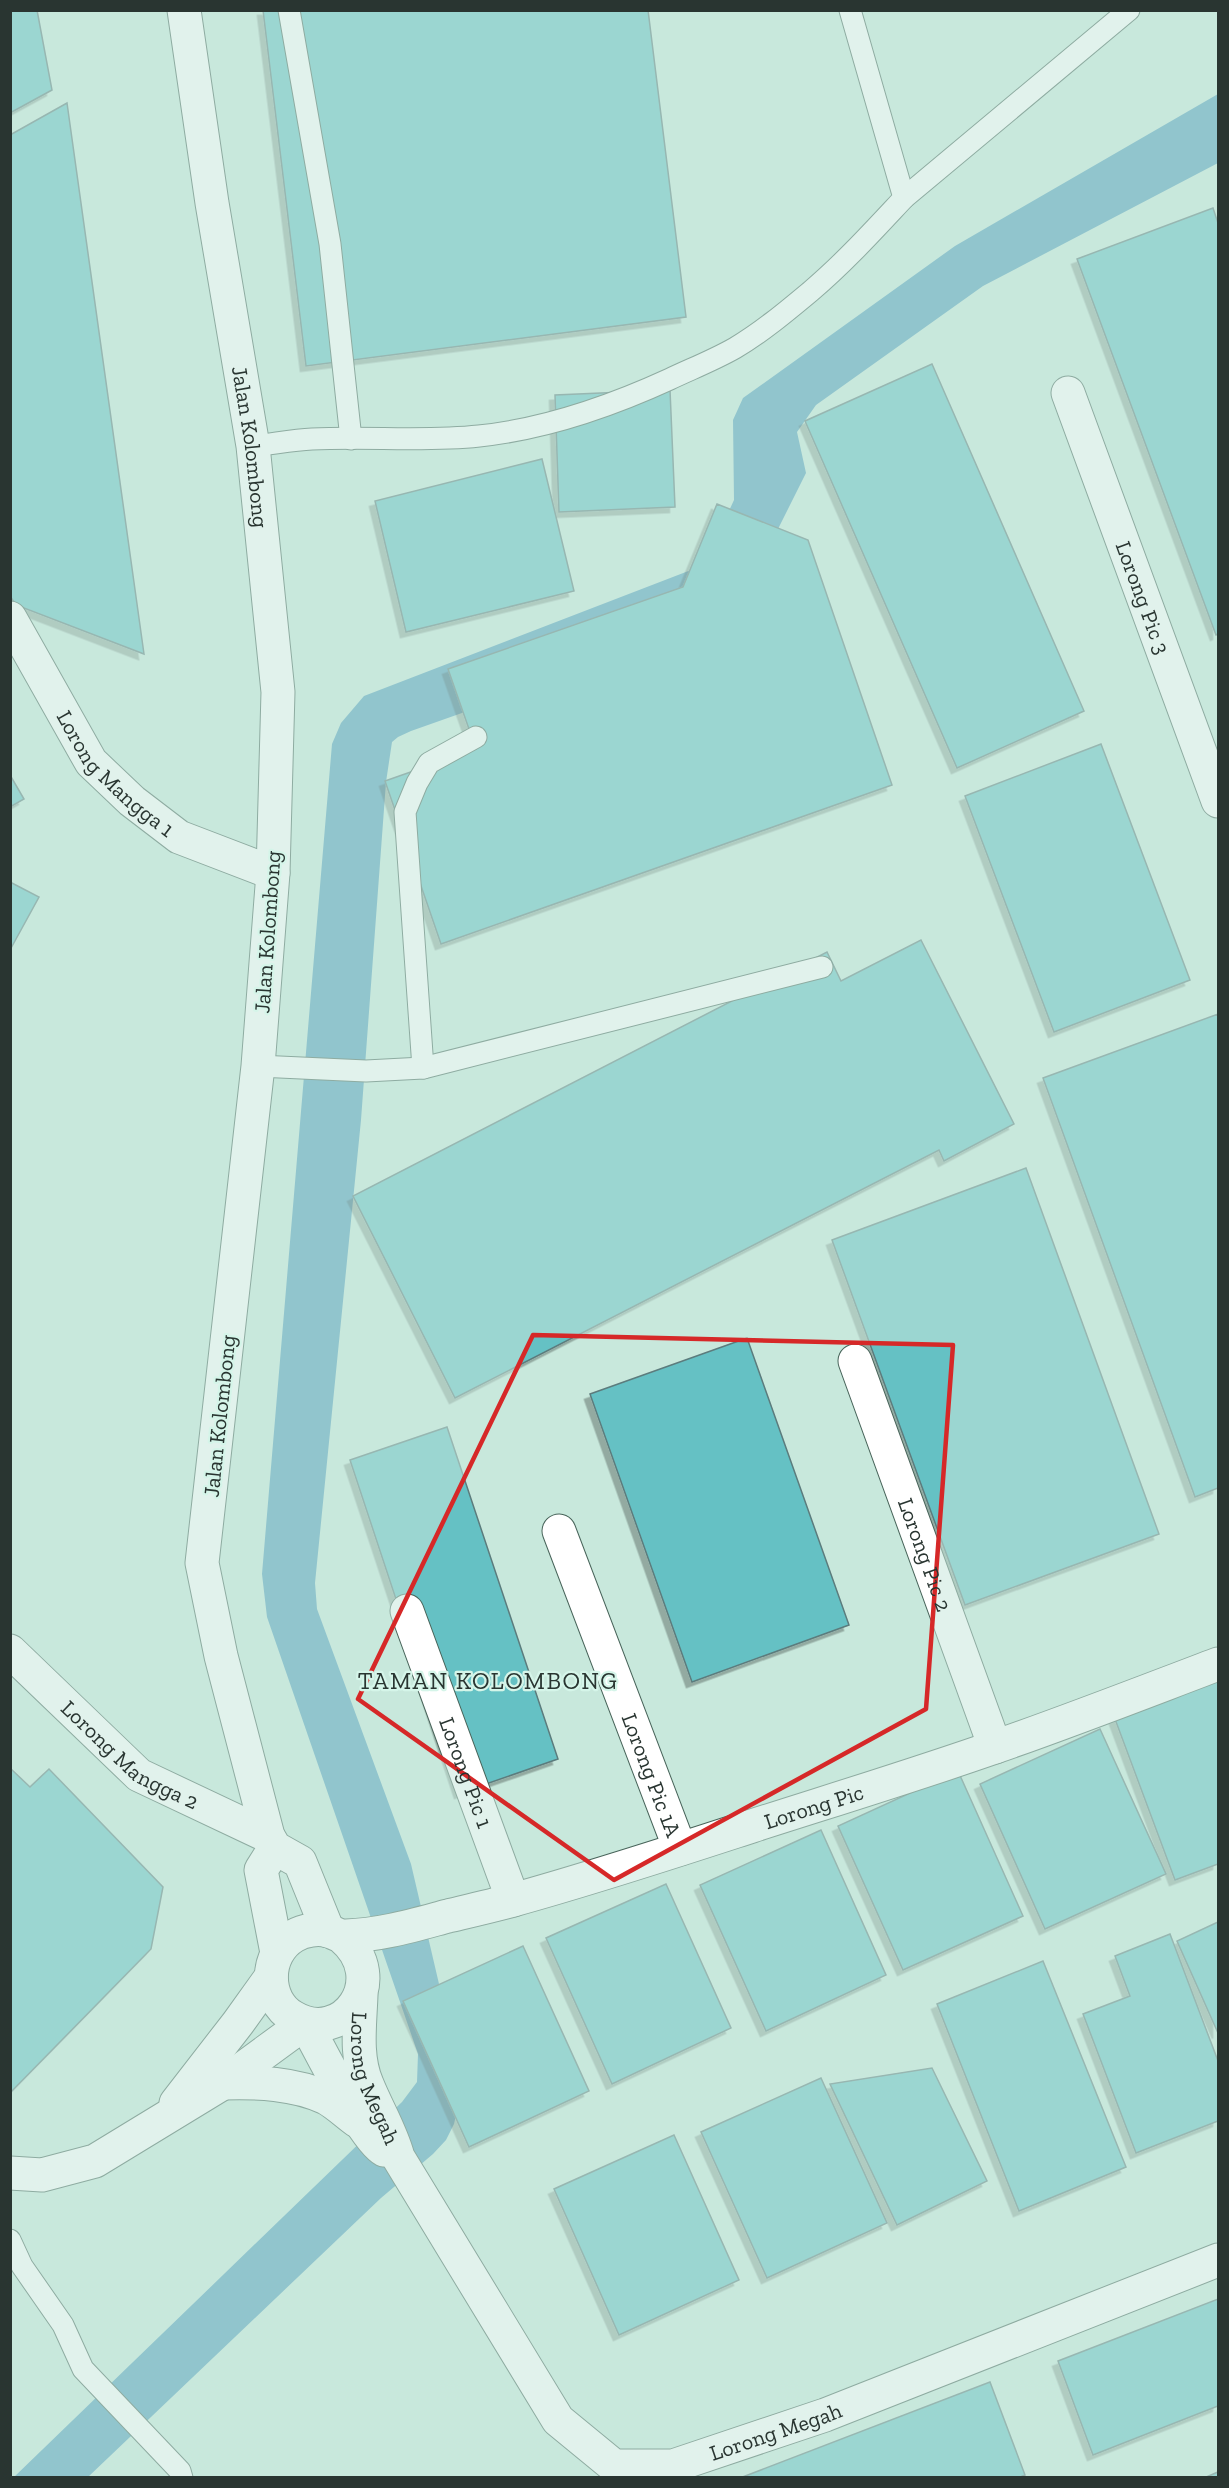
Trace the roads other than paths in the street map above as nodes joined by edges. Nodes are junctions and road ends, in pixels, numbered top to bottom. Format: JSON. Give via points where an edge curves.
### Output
{"nodes":[{"id":1,"x":184,"y":10,"type":"edge"},
{"id":2,"x":289,"y":10,"type":"edge"},
{"id":3,"x":850,"y":10,"type":"edge"},
{"id":4,"x":1129,"y":10,"type":"edge"},
{"id":5,"x":904,"y":198,"type":"junction"},
{"id":6,"x":1068,"y":393,"type":"dead end"},
{"id":7,"x":351,"y":439,"type":"junction"},
{"id":8,"x":253,"y":446,"type":"junction"},
{"id":9,"x":10,"y":618,"type":"edge"},
{"id":10,"x":476,"y":737,"type":"dead end"},
{"id":11,"x":1218,"y":801,"type":"edge"},
{"id":12,"x":273,"y":873,"type":"junction"},
{"id":13,"x":822,"y":967,"type":"dead end"},
{"id":14,"x":258,"y":1066,"type":"junction"},
{"id":15,"x":423,"y":1068,"type":"junction"},
{"id":16,"x":855,"y":1361,"type":"dead end"},
{"id":17,"x":559,"y":1531,"type":"dead end"},
{"id":18,"x":407,"y":1611,"type":"dead end"},
{"id":19,"x":10,"y":1651,"type":"edge"},
{"id":20,"x":1218,"y":1665,"type":"edge"},
{"id":21,"x":995,"y":1747,"type":"junction"},
{"id":22,"x":271,"y":1842,"type":"junction"},
{"id":23,"x":680,"y":1849,"type":"junction"},
{"id":24,"x":513,"y":1900,"type":"junction"},
{"id":25,"x":402,"y":1929,"type":"junction"},
{"id":26,"x":335,"y":1934,"type":"junction"},
{"id":27,"x":274,"y":1965,"type":"junction"},
{"id":28,"x":362,"y":1986,"type":"junction"},
{"id":29,"x":305,"y":2023,"type":"junction"},
{"id":30,"x":223,"y":2083,"type":"junction"},
{"id":31,"x":372,"y":2119,"type":"junction"},
{"id":32,"x":162,"y":2121,"type":"junction"},
{"id":33,"x":10,"y":2173,"type":"edge"},
{"id":34,"x":10,"y":2240,"type":"edge"},
{"id":35,"x":1218,"y":2260,"type":"edge"},
{"id":36,"x":181,"y":2474,"type":"edge"}],
"edges":[{"from":1,"to":8,"type":"street","name":"Jalan Kolombong"},
{"from":2,"to":7,"type":"lane","via":[[330,243]]},
{"from":3,"to":5,"type":"lane"},
{"from":4,"to":5,"type":"lane"},
{"from":5,"to":7,"type":"lane","via":[[861,245],[759,331],[707,363],[646,391],[575,417],[482,436]]},
{"from":6,"to":11,"type":"street","name":"Lorong Pic 3"},
{"from":7,"to":8,"type":"lane"},
{"from":8,"to":12,"type":"street","name":"Jalan Kolombong","via":[[278,692]]},
{"from":9,"to":12,"type":"street","name":"Lorong Mangga 1","via":[[92,762],[132,801],[179,837]]},
{"from":10,"to":15,"type":"lane","via":[[429,763],[405,813]]},
{"from":12,"to":14,"type":"street","name":"Jalan Kolombong"},
{"from":13,"to":15,"type":"lane"},
{"from":14,"to":15,"type":"lane","via":[[366,1071]]},
{"from":14,"to":22,"type":"street","name":"Jalan Kolombong","via":[[202,1563],[221,1656]]},
{"from":16,"to":21,"type":"street","name":"Lorong Pic 2"},
{"from":17,"to":23,"type":"street","name":"Lorong Pic 1A"},
{"from":18,"to":24,"type":"street","name":"Lorong Pic 1"},
{"from":19,"to":22,"type":"street","name":"Lorong Mangga 2","via":[[140,1775]]},
{"from":20,"to":21,"type":"street","name":"Lorong Pic"},
{"from":21,"to":23,"type":"street","name":"Lorong Pic"},
{"from":22,"to":26,"type":"street","via":[[300,1862]]},
{"from":22,"to":27,"type":"street","via":[[261,1870]]},
{"from":23,"to":24,"type":"street","name":"Lorong Pic"},
{"from":24,"to":25,"type":"street","name":"Lorong Pic"},
{"from":25,"to":26,"type":"street","name":"Lorong Pic"},
{"from":25,"to":28,"type":"street"},
{"from":26,"to":27,"type":"street","via":[[306,1931],[292,1937]]},
{"from":26,"to":28,"type":"street","via":[[354,1947],[362,1961]]},
{"from":27,"to":29,"type":"street","via":[[273,1993],[280,2006]]},
{"from":27,"to":32,"type":"street","via":[[238,2023]]},
{"from":28,"to":29,"type":"street","via":[[344,2016],[332,2022]]},
{"from":28,"to":31,"type":"street","name":"Lorong Megah","via":[[359,2053]]},
{"from":29,"to":30,"type":"street"},
{"from":29,"to":31,"type":"street","name":"Lorong Megah"},
{"from":30,"to":31,"type":"street","via":[[290,2087]]},
{"from":30,"to":32,"type":"street"},
{"from":31,"to":35,"type":"street","name":"Lorong Megah","via":[[377,2146],[398,2157],[558,2421],[614,2466],[673,2466],[815,2418]]},
{"from":32,"to":33,"type":"street","via":[[95,2161],[42,2175]]},
{"from":34,"to":36,"type":"lane","via":[[22,2266],[63,2325],[83,2369]]}]}
